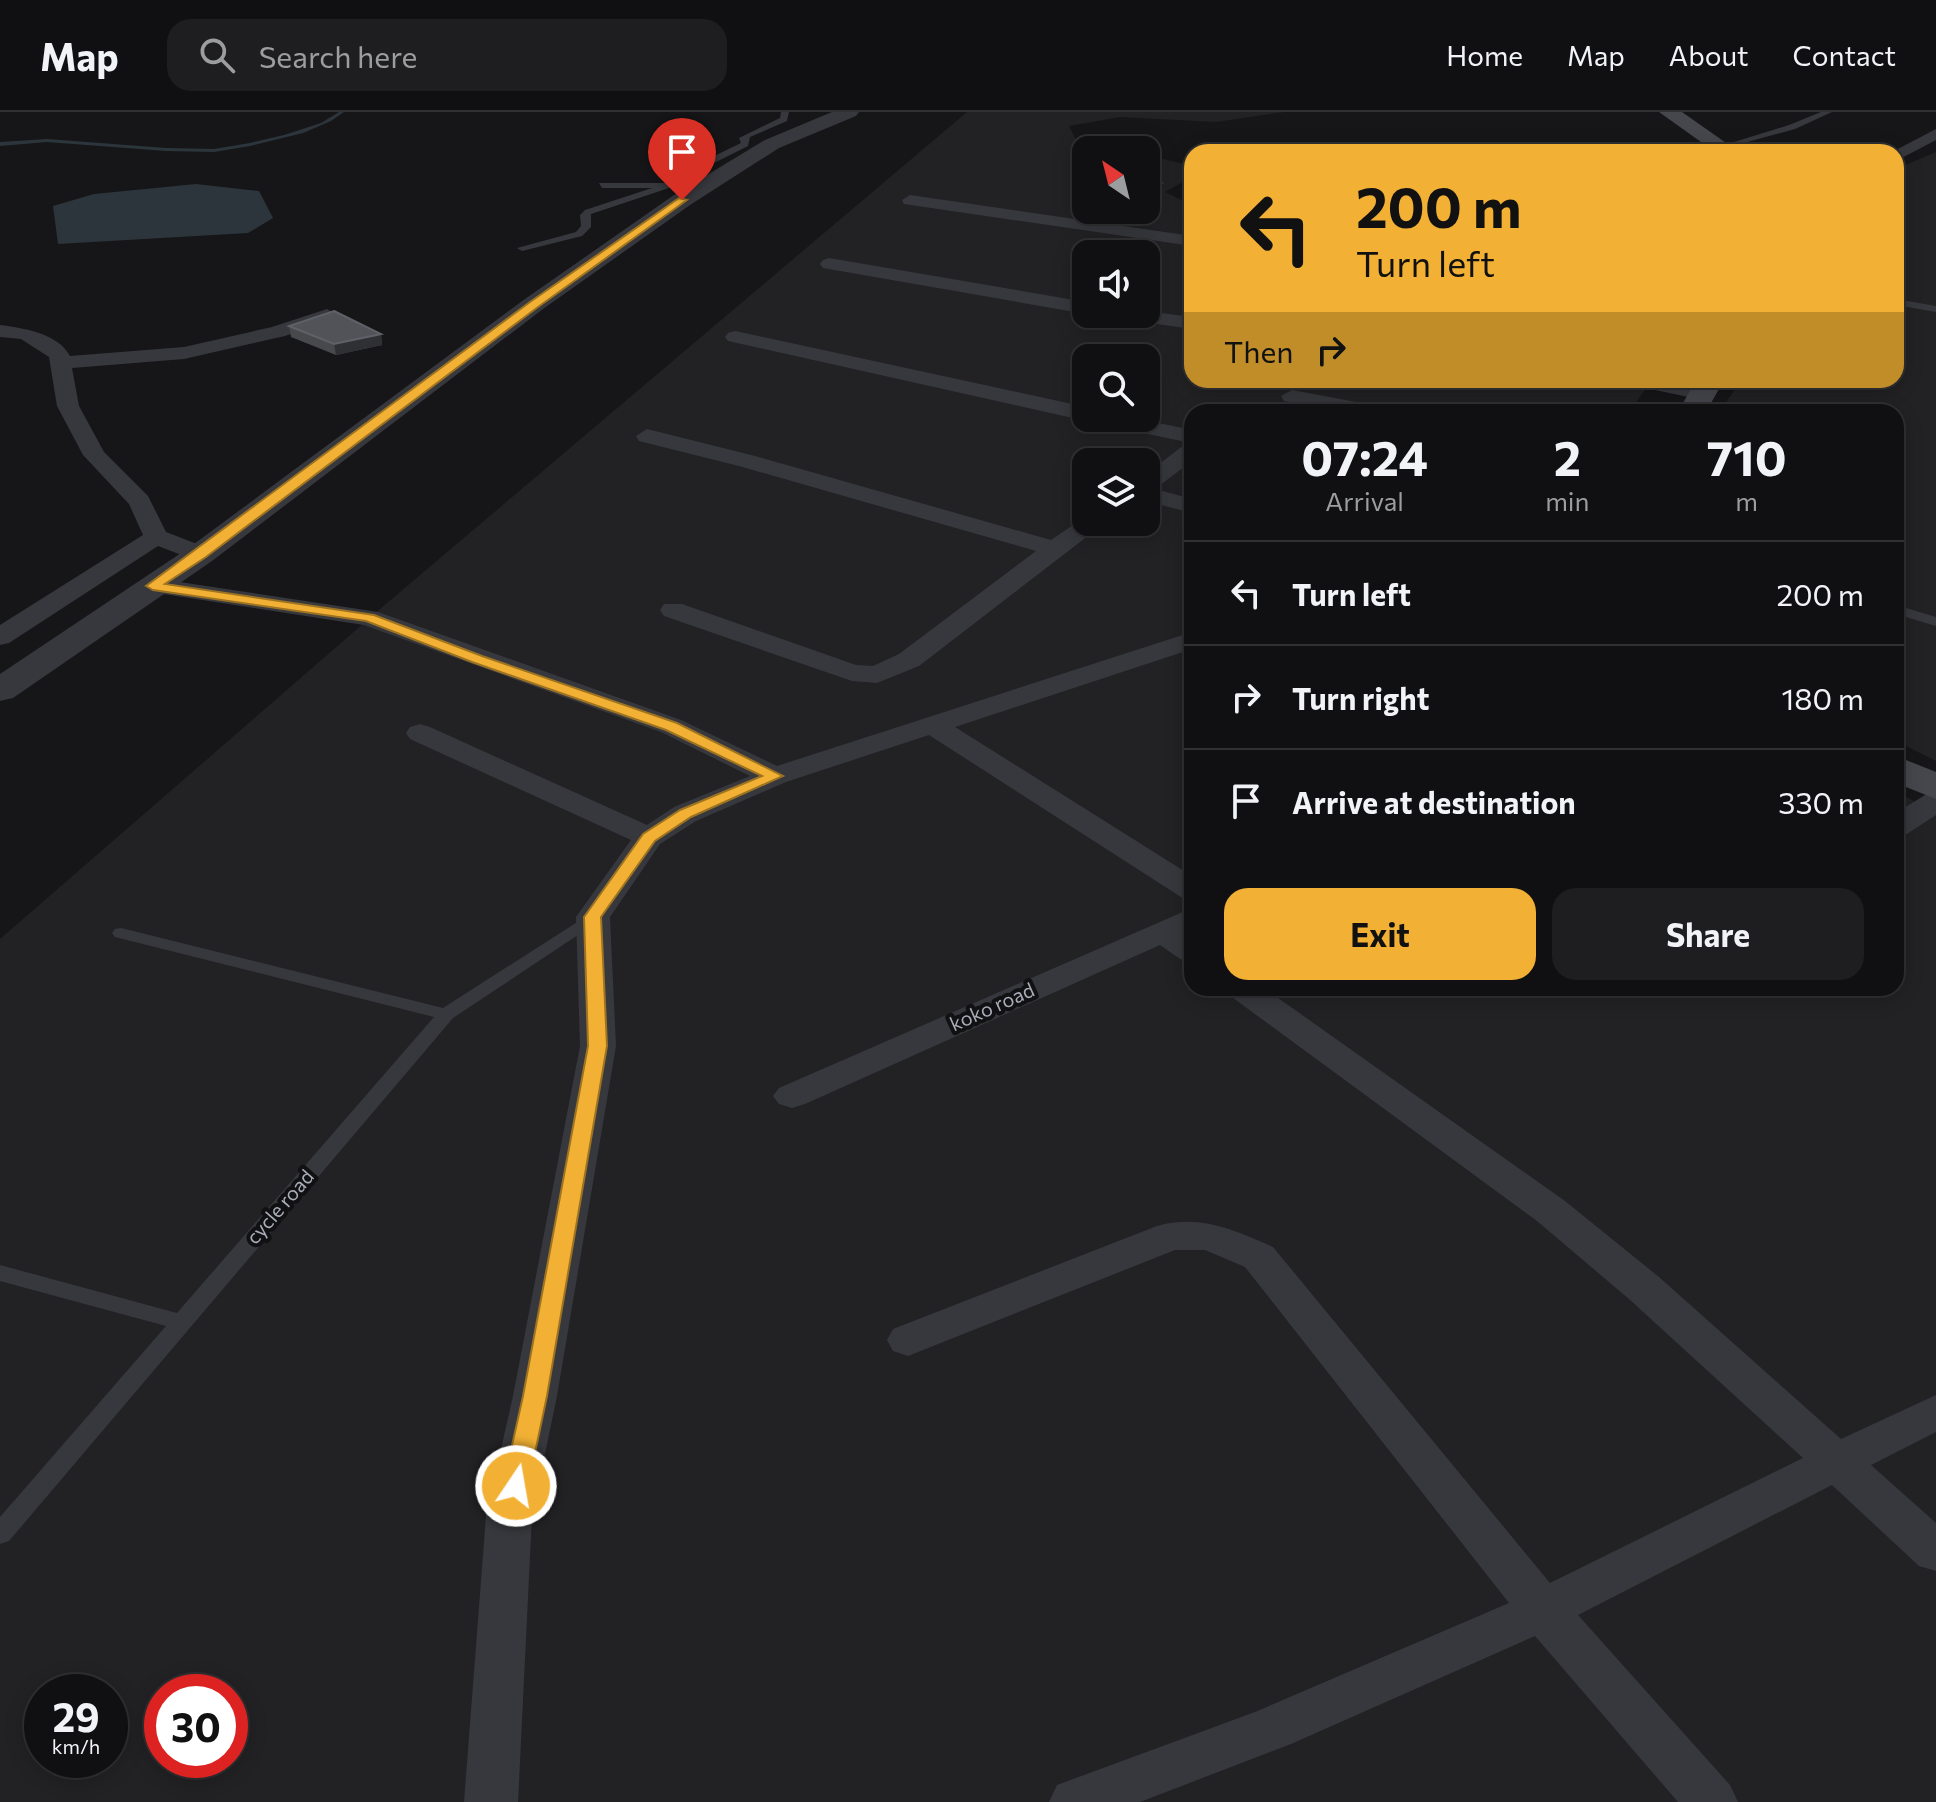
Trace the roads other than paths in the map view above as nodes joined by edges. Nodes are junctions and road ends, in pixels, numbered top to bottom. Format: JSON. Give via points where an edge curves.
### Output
{"nodes":[{"id":1,"x":785,"y":112,"type":"edge"},
{"id":2,"x":849,"y":112,"type":"edge"},
{"id":3,"x":1669,"y":112,"type":"edge"},
{"id":4,"x":1828,"y":112,"type":"edge"},
{"id":5,"x":1936,"y":134,"type":"edge"},
{"id":6,"x":1717,"y":144,"type":"edge"},
{"id":7,"x":1743,"y":144,"type":"edge"},
{"id":8,"x":1904,"y":152,"type":"edge"},
{"id":9,"x":602,"y":185,"type":"dead end"},
{"id":10,"x":670,"y":186,"type":"junction"},
{"id":11,"x":910,"y":200,"type":"dead end"},
{"id":12,"x":1100,"y":224,"type":"edge"},
{"id":13,"x":1096,"y":227,"type":"junction"},
{"id":14,"x":1184,"y":240,"type":"edge"},
{"id":15,"x":522,"y":248,"type":"dead end"},
{"id":16,"x":829,"y":264,"type":"dead end"},
{"id":17,"x":1904,"y":303,"type":"edge"},
{"id":18,"x":1072,"y":306,"type":"edge"},
{"id":19,"x":1936,"y":309,"type":"edge"},
{"id":20,"x":327,"y":315,"type":"edge"},
{"id":21,"x":1160,"y":318,"type":"edge"},
{"id":22,"x":1184,"y":322,"type":"edge"},
{"id":23,"x":0,"y":331,"type":"edge"},
{"id":24,"x":735,"y":337,"type":"dead end"},
{"id":25,"x":62,"y":363,"type":"junction"},
{"id":26,"x":1670,"y":388,"type":"edge"},
{"id":27,"x":1702,"y":395,"type":"edge"},
{"id":28,"x":1292,"y":396,"type":"dead end"},
{"id":29,"x":1332,"y":404,"type":"edge"},
{"id":30,"x":1072,"y":411,"type":"edge"},
{"id":31,"x":1160,"y":430,"type":"edge"},
{"id":32,"x":1184,"y":435,"type":"edge"},
{"id":33,"x":647,"y":436,"type":"dead end"},
{"id":34,"x":1184,"y":456,"type":"edge"},
{"id":35,"x":1160,"y":474,"type":"edge"},
{"id":36,"x":1160,"y":498,"type":"edge"},
{"id":37,"x":1184,"y":504,"type":"edge"},
{"id":38,"x":1074,"y":536,"type":"edge"},
{"id":39,"x":156,"y":537,"type":"junction"},
{"id":40,"x":1055,"y":549,"type":"junction"},
{"id":41,"x":201,"y":554,"type":"junction"},
{"id":42,"x":153,"y":586,"type":"junction"},
{"id":43,"x":673,"y":610,"type":"dead end"},
{"id":44,"x":1904,"y":612,"type":"edge"},
{"id":45,"x":1936,"y":622,"type":"edge"},
{"id":46,"x":0,"y":637,"type":"edge"},
{"id":47,"x":1184,"y":643,"type":"edge"},
{"id":48,"x":0,"y":690,"type":"edge"},
{"id":49,"x":933,"y":725,"type":"junction"},
{"id":50,"x":420,"y":733,"type":"dead end"},
{"id":51,"x":1904,"y":772,"type":"edge"},
{"id":52,"x":775,"y":776,"type":"junction"},
{"id":53,"x":1936,"y":787,"type":"edge"},
{"id":54,"x":1936,"y":801,"type":"edge"},
{"id":55,"x":1904,"y":822,"type":"edge"},
{"id":56,"x":649,"y":837,"type":"junction"},
{"id":57,"x":1184,"y":885,"type":"edge"},
{"id":58,"x":593,"y":917,"type":"junction"},
{"id":59,"x":1177,"y":924,"type":"edge"},
{"id":60,"x":121,"y":933,"type":"dead end"},
{"id":61,"x":1252,"y":996,"type":"edge"},
{"id":62,"x":446,"y":1014,"type":"junction"},
{"id":63,"x":792,"y":1096,"type":"dead end"},
{"id":64,"x":0,"y":1273,"type":"edge"},
{"id":65,"x":182,"y":1322,"type":"junction"},
{"id":66,"x":908,"y":1340,"type":"dead end"},
{"id":67,"x":1936,"y":1412,"type":"edge"},
{"id":68,"x":1836,"y":1462,"type":"junction"},
{"id":69,"x":0,"y":1534,"type":"edge"},
{"id":70,"x":1936,"y":1552,"type":"edge"},
{"id":71,"x":1543,"y":1610,"type":"junction"},
{"id":72,"x":491,"y":1802,"type":"edge"},
{"id":73,"x":1076,"y":1802,"type":"edge"},
{"id":74,"x":1711,"y":1802,"type":"edge"}],
"edges":[{"from":1,"to":10,"type":"lane","via":[[784,119],[743,138],[740,148]]},
{"from":2,"to":41,"type":"street","via":[[772,144],[682,200]]},
{"from":3,"to":6,"type":"main road"},
{"from":4,"to":7,"type":"lane"},
{"from":5,"to":8,"type":"street"},
{"from":9,"to":10,"type":"lane"},
{"from":10,"to":15,"type":"lane","via":[[588,212],[579,234]]},
{"from":11,"to":13,"type":"street"},
{"from":12,"to":13,"type":"street"},
{"from":13,"to":14,"type":"street"},
{"from":16,"to":18,"type":"street"},
{"from":17,"to":19,"type":"lane"},
{"from":20,"to":25,"type":"street","via":[[184,353]]},
{"from":21,"to":22,"type":"street"},
{"from":23,"to":25,"type":"street","via":[[26,334],[59,354]]},
{"from":24,"to":30,"type":"street"},
{"from":25,"to":39,"type":"street","via":[[68,406],[94,455],[140,501]]},
{"from":26,"to":27,"type":"street"},
{"from":28,"to":29,"type":"street"},
{"from":31,"to":32,"type":"street"},
{"from":33,"to":40,"type":"street"},
{"from":34,"to":35,"type":"street"},
{"from":36,"to":37,"type":"street"},
{"from":38,"to":40,"type":"street"},
{"from":39,"to":41,"type":"street"},
{"from":39,"to":46,"type":"street"},
{"from":40,"to":43,"type":"street","via":[[909,660],[877,675],[852,673]]},
{"from":41,"to":42,"type":"street"},
{"from":42,"to":48,"type":"street"},
{"from":42,"to":52,"type":"street","via":[[369,618],[671,726]]},
{"from":44,"to":45,"type":"lane"},
{"from":47,"to":49,"type":"street"},
{"from":49,"to":52,"type":"street"},
{"from":49,"to":57,"type":"street"},
{"from":50,"to":56,"type":"street"},
{"from":51,"to":53,"type":"main road"},
{"from":52,"to":56,"type":"street","via":[[685,814]]},
{"from":54,"to":55,"type":"street"},
{"from":56,"to":58,"type":"street"},
{"from":58,"to":62,"type":"lane","name":"cycle road"},
{"from":58,"to":72,"type":"street","via":[[598,1046],[509,1516]]},
{"from":59,"to":63,"type":"street","name":"koko road"},
{"from":60,"to":62,"type":"lane"},
{"from":61,"to":68,"type":"street","via":[[1551,1211]]},
{"from":62,"to":65,"type":"lane","name":"cycle road"},
{"from":64,"to":65,"type":"lane"},
{"from":65,"to":69,"type":"lane","name":"cycle road"},
{"from":66,"to":71,"type":"street","via":[[1171,1236],[1210,1236],[1235,1246],[1259,1257]]},
{"from":67,"to":68,"type":"street"},
{"from":68,"to":70,"type":"street"},
{"from":68,"to":71,"type":"street"},
{"from":71,"to":73,"type":"street","via":[[1273,1728]]},
{"from":71,"to":74,"type":"street"}]}
